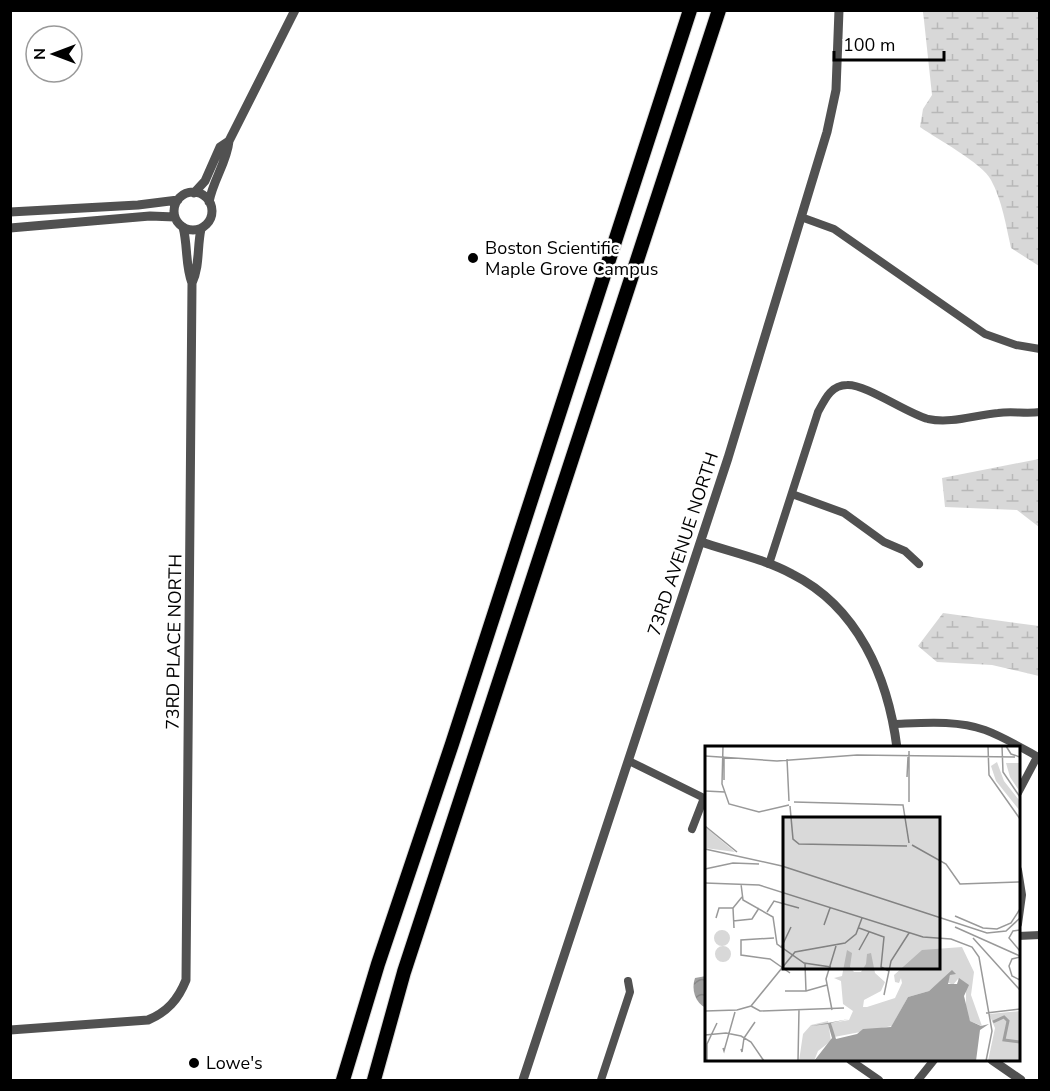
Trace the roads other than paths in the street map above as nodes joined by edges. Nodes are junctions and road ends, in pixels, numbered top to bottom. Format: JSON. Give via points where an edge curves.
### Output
{"nodes":[{"id":1,"x":295,"y":10,"type":"edge"},
{"id":2,"x":690,"y":10,"type":"edge"},
{"id":3,"x":839,"y":10,"type":"edge"},
{"id":4,"x":719,"y":11,"type":"edge"},
{"id":5,"x":229,"y":141,"type":"junction"},
{"id":6,"x":194,"y":193,"type":"junction"},
{"id":7,"x":178,"y":200,"type":"junction"},
{"id":8,"x":209,"y":202,"type":"junction"},
{"id":9,"x":10,"y":212,"type":"edge"},
{"id":10,"x":175,"y":218,"type":"junction"},
{"id":11,"x":801,"y":218,"type":"junction"},
{"id":12,"x":183,"y":227,"type":"junction"},
{"id":13,"x":10,"y":228,"type":"edge"},
{"id":14,"x":201,"y":228,"type":"junction"},
{"id":15,"x":192,"y":283,"type":"junction"},
{"id":16,"x":1040,"y":349,"type":"edge"},
{"id":17,"x":1040,"y":412,"type":"edge"},
{"id":18,"x":792,"y":494,"type":"junction"},
{"id":19,"x":701,"y":542,"type":"junction"},
{"id":20,"x":769,"y":564,"type":"junction"},
{"id":21,"x":919,"y":564,"type":"dead end"},
{"id":22,"x":893,"y":724,"type":"junction"},
{"id":23,"x":897,"y":746,"type":"edge"},
{"id":24,"x":1017,"y":746,"type":"edge"},
{"id":25,"x":1020,"y":748,"type":"edge"},
{"id":26,"x":1038,"y":757,"type":"edge"},
{"id":27,"x":629,"y":761,"type":"junction"},
{"id":28,"x":1020,"y":789,"type":"edge"},
{"id":29,"x":705,"y":799,"type":"edge"},
{"id":30,"x":692,"y":829,"type":"dead end"},
{"id":31,"x":1020,"y":882,"type":"edge"},
{"id":32,"x":1020,"y":910,"type":"edge"},
{"id":33,"x":1040,"y":935,"type":"edge"},
{"id":34,"x":1020,"y":936,"type":"edge"},
{"id":35,"x":628,"y":981,"type":"dead end"},
{"id":36,"x":10,"y":1030,"type":"edge"},
{"id":37,"x":853,"y":1061,"type":"edge"},
{"id":38,"x":932,"y":1061,"type":"edge"},
{"id":39,"x":995,"y":1061,"type":"edge"},
{"id":40,"x":343,"y":1080,"type":"edge"},
{"id":41,"x":374,"y":1080,"type":"edge"},
{"id":42,"x":523,"y":1080,"type":"edge"},
{"id":43,"x":601,"y":1080,"type":"edge"},
{"id":44,"x":879,"y":1080,"type":"edge"},
{"id":45,"x":918,"y":1080,"type":"edge"},
{"id":46,"x":1021,"y":1080,"type":"edge"}],
"edges":[{"from":1,"to":5,"type":"street"},
{"from":2,"to":40,"type":"highway"},
{"from":3,"to":11,"type":"street","name":"73RD AVENUE NORTH","via":[[834,103]]},
{"from":4,"to":41,"type":"highway","via":[[404,972]]},
{"from":5,"to":6,"type":"street","via":[[220,147],[206,181]]},
{"from":5,"to":8,"type":"street"},
{"from":6,"to":7,"type":"street"},
{"from":6,"to":8,"type":"street"},
{"from":7,"to":9,"type":"street","via":[[138,206]]},
{"from":7,"to":10,"type":"street"},
{"from":8,"to":14,"type":"street","via":[[212,214]]},
{"from":10,"to":12,"type":"street"},
{"from":10,"to":13,"type":"street","via":[[150,216]]},
{"from":11,"to":16,"type":"street","via":[[834,229],[985,334]]},
{"from":11,"to":19,"type":"street","name":"73RD AVENUE NORTH"},
{"from":12,"to":14,"type":"street"},
{"from":12,"to":15,"type":"street","name":"73RD PLACE NORTH"},
{"from":14,"to":15,"type":"street","name":"73RD PLACE NORTH","via":[[197,272]]},
{"from":15,"to":36,"type":"street","name":"73RD PLACE NORTH","via":[[186,980],[167,1010],[148,1020]]},
{"from":17,"to":18,"type":"street","via":[[936,420],[854,385],[841,386],[826,397],[818,412]]},
{"from":18,"to":20,"type":"street"},
{"from":18,"to":21,"type":"street","via":[[844,513]]},
{"from":19,"to":20,"type":"street"},
{"from":19,"to":27,"type":"street","name":"73RD AVENUE NORTH"},
{"from":20,"to":22,"type":"street","via":[[812,585],[846,616],[871,656]]},
{"from":22,"to":23,"type":"street"},
{"from":22,"to":24,"type":"street","via":[[972,726]]},
{"from":25,"to":26,"type":"street"},
{"from":26,"to":28,"type":"street"},
{"from":27,"to":29,"type":"street"},
{"from":27,"to":42,"type":"street","name":"73RD AVENUE NORTH"},
{"from":29,"to":30,"type":"street"},
{"from":31,"to":32,"type":"street"},
{"from":33,"to":34,"type":"street"},
{"from":35,"to":43,"type":"street","via":[[630,992]]},
{"from":37,"to":44,"type":"street"},
{"from":38,"to":45,"type":"street"},
{"from":39,"to":46,"type":"street"}]}
